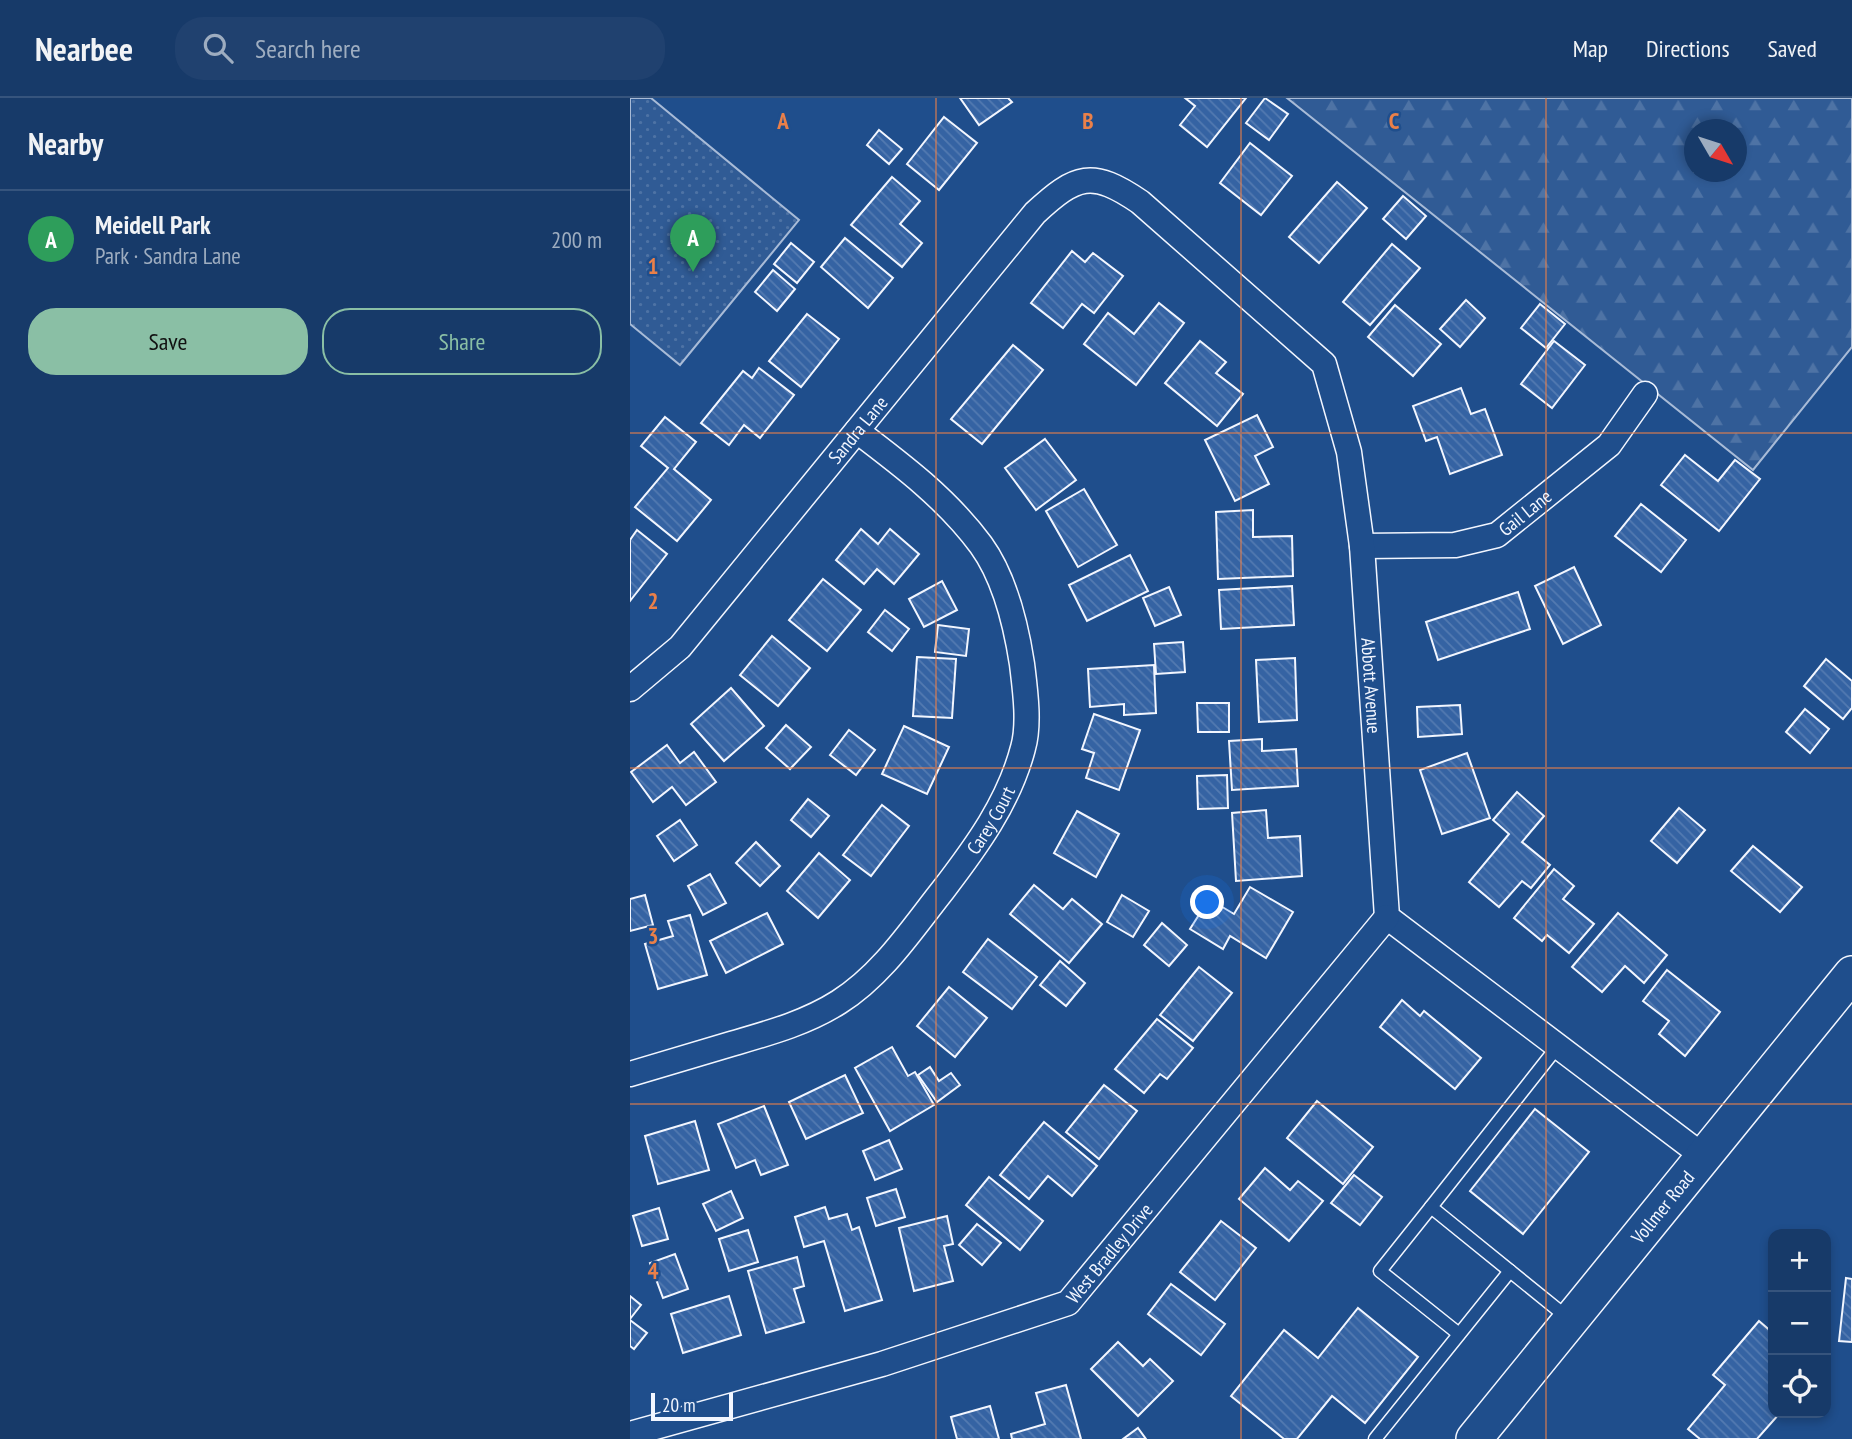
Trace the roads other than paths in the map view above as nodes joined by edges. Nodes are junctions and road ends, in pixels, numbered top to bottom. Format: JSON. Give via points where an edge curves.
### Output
{"nodes":[{"id":1,"x":1090,"y":179,"type":"joint"},
{"id":2,"x":1645,"y":394,"type":"dead end"},
{"id":3,"x":857,"y":431,"type":"junction"},
{"id":4,"x":1362,"y":545,"type":"junction"},
{"id":5,"x":630,"y":689,"type":"edge"},
{"id":6,"x":1387,"y":917,"type":"junction"},
{"id":7,"x":1852,"y":974,"type":"edge"},
{"id":8,"x":1558,"y":1046,"type":"junction"},
{"id":9,"x":630,"y":1074,"type":"edge"},
{"id":10,"x":1703,"y":1157,"type":"junction"},
{"id":11,"x":1431,"y":1207,"type":"junction"},
{"id":12,"x":1510,"y":1271,"type":"junction"},
{"id":13,"x":1571,"y":1320,"type":"junction"},
{"id":14,"x":1459,"y":1334,"type":"junction"},
{"id":15,"x":630,"y":1434,"type":"edge"},
{"id":16,"x":1376,"y":1439,"type":"edge"},
{"id":17,"x":1474,"y":1439,"type":"edge"}],
"edges":[{"from":1,"to":3,"type":"street","name":"Sandra Lane","via":[[1059,191],[1035,214]]},
{"from":1,"to":4,"type":"street","name":"Abbott Avenue","via":[[1120,188],[1140,202],[1324,364],[1349,452]]},
{"from":2,"to":4,"type":"street","name":"Gail Lane","via":[[1609,445],[1497,535],[1455,545]]},
{"from":3,"to":5,"type":"street","name":"Sandra Lane","via":[[680,647]]},
{"from":3,"to":9,"type":"street","name":"Carey Court","via":[[949,508],[987,556],[1002,585],[1019,646],[1026,696],[1024,747],[981,840],[891,955],[858,989],[796,1025]]},
{"from":4,"to":6,"type":"street","name":"Abbott Avenue"},
{"from":6,"to":8,"type":"street"},
{"from":6,"to":15,"type":"street","name":"West Bradley Drive","via":[[1068,1303],[882,1364]]},
{"from":7,"to":10,"type":"main road","name":"Vollmer Road"},
{"from":8,"to":10,"type":"street"},
{"from":8,"to":11,"type":"lane"},
{"from":10,"to":13,"type":"main road","name":"Vollmer Road"},
{"from":11,"to":12,"type":"lane"},
{"from":11,"to":14,"type":"lane","via":[[1380,1271]]},
{"from":12,"to":13,"type":"lane"},
{"from":12,"to":14,"type":"lane"},
{"from":13,"to":17,"type":"main road","name":"Vollmer Road"},
{"from":14,"to":16,"type":"lane"}]}
